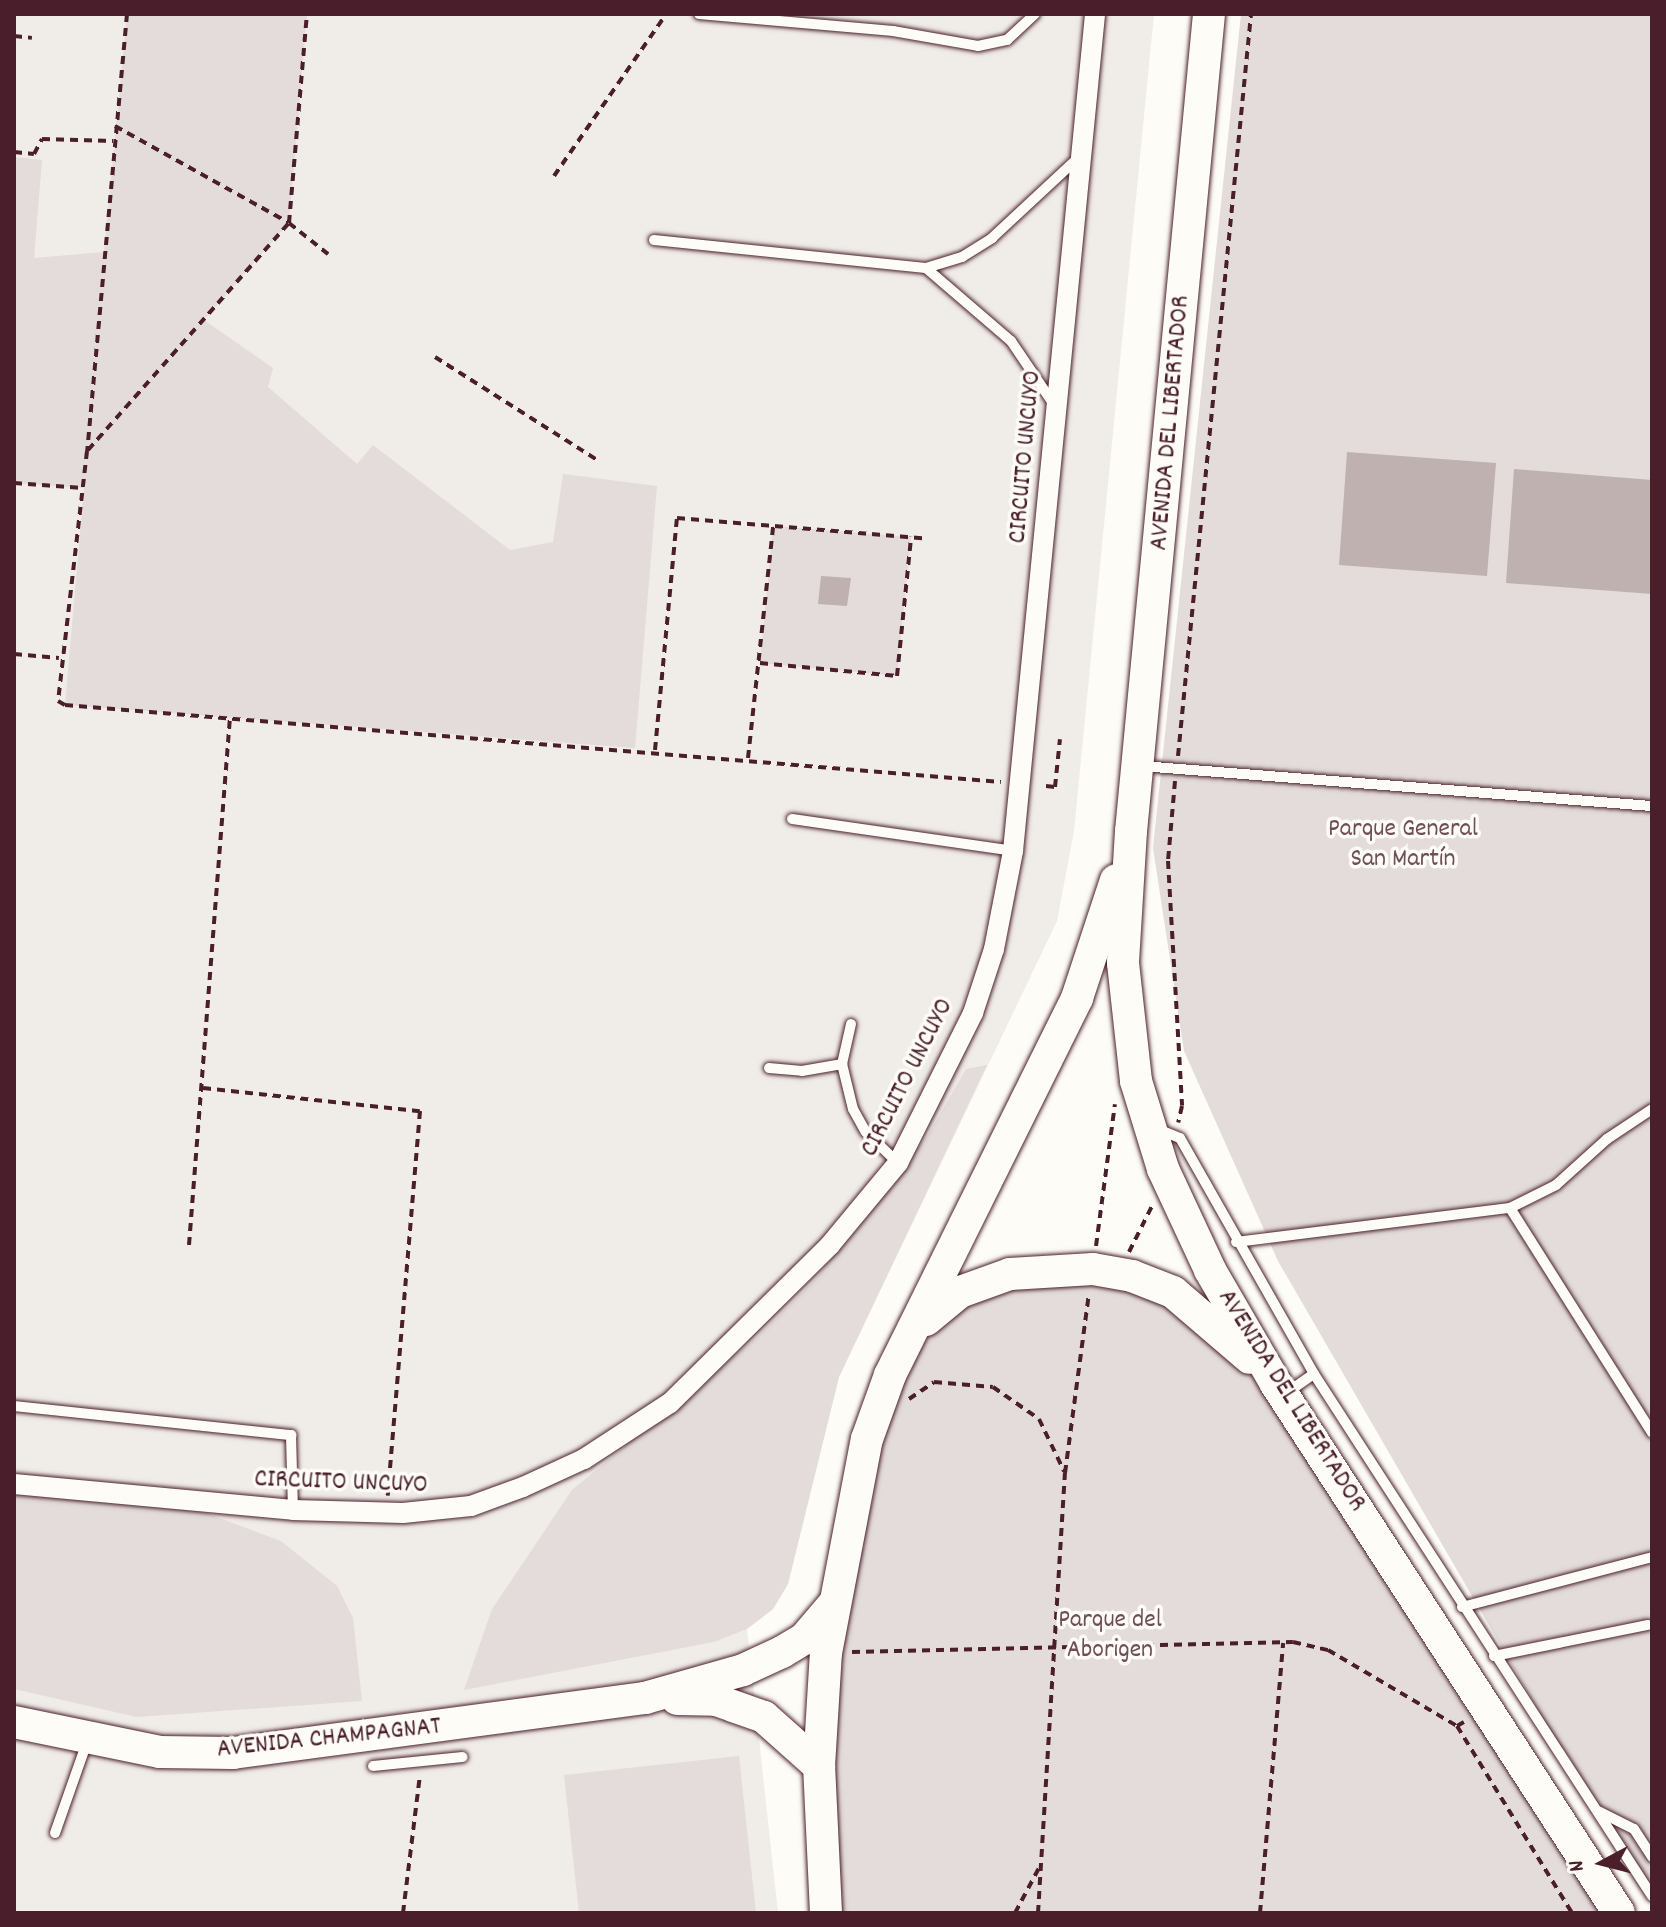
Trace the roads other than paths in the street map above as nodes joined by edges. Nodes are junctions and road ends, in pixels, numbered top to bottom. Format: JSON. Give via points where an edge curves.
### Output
{"nodes":[{"id":1,"x":699,"y":14,"type":"edge"},
{"id":2,"x":1035,"y":14,"type":"edge"},
{"id":3,"x":1095,"y":14,"type":"edge"},
{"id":4,"x":1209,"y":14,"type":"edge"},
{"id":5,"x":741,"y":16,"type":"edge"},
{"id":6,"x":1078,"y":158,"type":"junction"},
{"id":7,"x":654,"y":240,"type":"dead end"},
{"id":8,"x":926,"y":268,"type":"junction"},
{"id":9,"x":1057,"y":408,"type":"junction"},
{"id":10,"x":1139,"y":766,"type":"junction"},
{"id":11,"x":1652,"y":806,"type":"edge"},
{"id":12,"x":792,"y":819,"type":"dead end"},
{"id":13,"x":1131,"y":831,"type":"junction"},
{"id":14,"x":1013,"y":851,"type":"junction"},
{"id":15,"x":851,"y":1024,"type":"dead end"},
{"id":16,"x":842,"y":1064,"type":"junction"},
{"id":17,"x":769,"y":1068,"type":"dead end"},
{"id":18,"x":1652,"y":1109,"type":"edge"},
{"id":19,"x":1162,"y":1130,"type":"junction"},
{"id":20,"x":898,"y":1163,"type":"junction"},
{"id":21,"x":1510,"y":1208,"type":"junction"},
{"id":22,"x":1236,"y":1242,"type":"junction"},
{"id":23,"x":915,"y":1330,"type":"junction"},
{"id":24,"x":1314,"y":1374,"type":"junction"},
{"id":25,"x":1280,"y":1390,"type":"junction"},
{"id":26,"x":14,"y":1406,"type":"edge"},
{"id":27,"x":1652,"y":1433,"type":"edge"},
{"id":28,"x":14,"y":1484,"type":"edge"},
{"id":29,"x":293,"y":1510,"type":"junction"},
{"id":30,"x":1652,"y":1557,"type":"edge"},
{"id":31,"x":833,"y":1605,"type":"junction"},
{"id":32,"x":1462,"y":1607,"type":"junction"},
{"id":33,"x":1648,"y":1625,"type":"dead end"},
{"id":34,"x":1494,"y":1656,"type":"junction"},
{"id":35,"x":645,"y":1698,"type":"junction"},
{"id":36,"x":14,"y":1722,"type":"edge"},
{"id":37,"x":87,"y":1740,"type":"junction"},
{"id":38,"x":463,"y":1757,"type":"dead end"},
{"id":39,"x":373,"y":1766,"type":"dead end"},
{"id":40,"x":819,"y":1766,"type":"junction"},
{"id":41,"x":1595,"y":1810,"type":"junction"},
{"id":42,"x":55,"y":1833,"type":"dead end"},
{"id":43,"x":1652,"y":1857,"type":"edge"},
{"id":44,"x":1652,"y":1896,"type":"edge"},
{"id":45,"x":826,"y":1913,"type":"edge"},
{"id":46,"x":1619,"y":1913,"type":"edge"}],
"edges":[{"from":1,"to":5,"type":"lane"},
{"from":2,"to":5,"type":"lane","via":[[1007,40],[978,46],[893,31]]},
{"from":3,"to":6,"type":"street","name":"CIRCUITO UNCUYO"},
{"from":4,"to":10,"type":"main road","name":"AVENIDA DEL LIBERTADOR"},
{"from":6,"to":8,"type":"lane","via":[[992,238],[962,257]]},
{"from":6,"to":9,"type":"street","name":"CIRCUITO UNCUYO"},
{"from":7,"to":8,"type":"lane"},
{"from":8,"to":9,"type":"lane","via":[[1002,331]]},
{"from":9,"to":14,"type":"street","name":"CIRCUITO UNCUYO"},
{"from":10,"to":11,"type":"lane"},
{"from":10,"to":13,"type":"main road","name":"AVENIDA DEL LIBERTADOR"},
{"from":12,"to":14,"type":"lane"},
{"from":13,"to":19,"type":"main road","name":"AVENIDA DEL LIBERTADOR","via":[[1123,963],[1136,1081]]},
{"from":13,"to":23,"type":"main road","name":"AVENIDA DEL LIBERTADOR","via":[[1077,998]]},
{"from":14,"to":20,"type":"street","name":"CIRCUITO UNCUYO","via":[[994,949],[973,1013]]},
{"from":15,"to":16,"type":"lane"},
{"from":16,"to":17,"type":"lane","via":[[802,1071]]},
{"from":16,"to":20,"type":"lane","via":[[853,1109],[866,1132]]},
{"from":18,"to":21,"type":"lane","via":[[1607,1139],[1556,1185]]},
{"from":19,"to":22,"type":"lane"},
{"from":19,"to":25,"type":"main road","name":"AVENIDA DEL LIBERTADOR","via":[[1174,1193],[1210,1270]]},
{"from":20,"to":29,"type":"street","name":"CIRCUITO UNCUYO","via":[[830,1245],[670,1403],[584,1459],[523,1487],[441,1512]]},
{"from":21,"to":22,"type":"lane"},
{"from":21,"to":27,"type":"lane"},
{"from":22,"to":24,"type":"lane"},
{"from":23,"to":25,"type":"main road","via":[[960,1292],[983,1282],[1036,1270],[1093,1269],[1132,1276],[1173,1292]]},
{"from":23,"to":31,"type":"main road","name":"AVENIDA DEL LIBERTADOR","via":[[890,1375],[867,1439]]},
{"from":24,"to":25,"type":"lane"},
{"from":24,"to":32,"type":"lane"},
{"from":25,"to":46,"type":"main road","name":"AVENIDA DEL LIBERTADOR"},
{"from":26,"to":29,"type":"lane","via":[[291,1435]]},
{"from":28,"to":29,"type":"street","name":"CIRCUITO UNCUYO"},
{"from":30,"to":32,"type":"lane"},
{"from":31,"to":35,"type":"main road","name":"AVENIDA CHAMPAGNAT","via":[[805,1638],[782,1652],[743,1670]]},
{"from":31,"to":40,"type":"main road","name":"AVENIDA DEL LIBERTADOR"},
{"from":32,"to":34,"type":"lane"},
{"from":33,"to":34,"type":"lane"},
{"from":34,"to":41,"type":"lane"},
{"from":35,"to":37,"type":"main road","name":"AVENIDA CHAMPAGNAT","via":[[318,1744],[194,1753]]},
{"from":35,"to":40,"type":"main road","name":"AVENIDA CHAMPAGNAT","via":[[716,1700],[745,1708],[777,1726]]},
{"from":36,"to":37,"type":"main road","name":"AVENIDA CHAMPAGNAT"},
{"from":37,"to":42,"type":"lane"},
{"from":38,"to":39,"type":"lane"},
{"from":40,"to":45,"type":"main road","name":"AVENIDA DEL LIBERTADOR"},
{"from":41,"to":43,"type":"lane","via":[[1634,1829]]},
{"from":41,"to":44,"type":"lane"}]}
